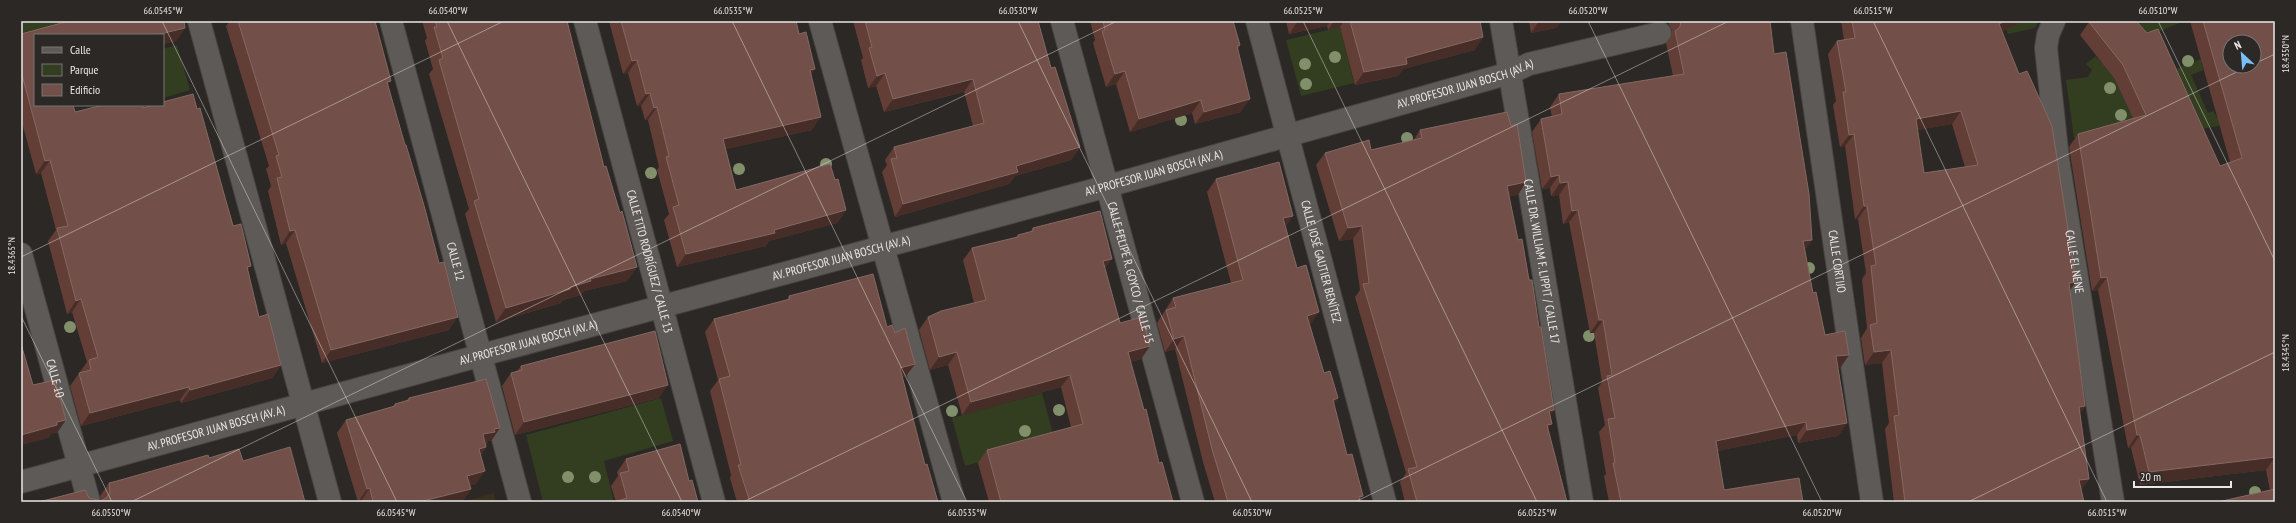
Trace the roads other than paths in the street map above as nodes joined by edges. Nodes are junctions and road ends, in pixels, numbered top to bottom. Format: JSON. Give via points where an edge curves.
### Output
{"nodes":[{"id":1,"x":199,"y":21,"type":"edge"},
{"id":2,"x":391,"y":21,"type":"edge"},
{"id":3,"x":585,"y":21,"type":"edge"},
{"id":4,"x":820,"y":21,"type":"edge"},
{"id":5,"x":1062,"y":21,"type":"edge"},
{"id":6,"x":1257,"y":21,"type":"edge"},
{"id":7,"x":1501,"y":21,"type":"edge"},
{"id":8,"x":1802,"y":21,"type":"edge"},
{"id":9,"x":2054,"y":21,"type":"edge"},
{"id":10,"x":1660,"y":33,"type":"dead end"},
{"id":11,"x":1510,"y":73,"type":"junction"},
{"id":12,"x":1288,"y":136,"type":"junction"},
{"id":13,"x":1108,"y":186,"type":"junction"},
{"id":14,"x":883,"y":247,"type":"junction"},
{"id":15,"x":21,"y":254,"type":"edge"},
{"id":16,"x":663,"y":308,"type":"junction"},
{"id":17,"x":482,"y":355,"type":"junction"},
{"id":18,"x":304,"y":405,"type":"junction"},
{"id":19,"x":79,"y":466,"type":"junction"},
{"id":20,"x":21,"y":482,"type":"edge"},
{"id":21,"x":89,"y":502,"type":"edge"},
{"id":22,"x":330,"y":502,"type":"edge"},
{"id":23,"x":520,"y":502,"type":"edge"},
{"id":24,"x":714,"y":502,"type":"edge"},
{"id":25,"x":954,"y":502,"type":"edge"},
{"id":26,"x":1193,"y":502,"type":"edge"},
{"id":27,"x":1385,"y":502,"type":"edge"},
{"id":28,"x":1582,"y":502,"type":"edge"},
{"id":29,"x":1872,"y":502,"type":"edge"},
{"id":30,"x":2113,"y":502,"type":"edge"}],
"edges":[{"from":1,"to":18,"type":"street"},
{"from":2,"to":17,"type":"street","name":"CALLE 12"},
{"from":3,"to":16,"type":"street","name":"CALLE TITO RODRÍGUEZ / CALLE 13"},
{"from":4,"to":14,"type":"street"},
{"from":5,"to":13,"type":"street","name":"CALLE FELIPE R. GOYCO / CALLE 15"},
{"from":6,"to":12,"type":"street","name":"CALLE JOSÉ GAUTIER BENÍTEZ"},
{"from":7,"to":11,"type":"street","name":"CALLE DR. WILLIAM F. LIPPIT / CALLE 17"},
{"from":8,"to":29,"type":"street","name":"CALLE CORTIJO"},
{"from":9,"to":30,"type":"street","name":"CALLE EL NENE","via":[[2046,48],[2058,160]]},
{"from":10,"to":11,"type":"street","name":"AV. PROFESOR JUAN BOSCH (AV. A)","via":[[1530,64]]},
{"from":11,"to":12,"type":"street","name":"AV. PROFESOR JUAN BOSCH (AV. A)"},
{"from":11,"to":28,"type":"street","name":"CALLE DR. WILLIAM F. LIPPIT / CALLE 17"},
{"from":12,"to":13,"type":"street","name":"AV. PROFESOR JUAN BOSCH (AV. A)"},
{"from":12,"to":27,"type":"street","name":"CALLE JOSÉ GAUTIER BENÍTEZ"},
{"from":13,"to":14,"type":"street","name":"AV. PROFESOR JUAN BOSCH (AV. A)"},
{"from":13,"to":26,"type":"street","name":"CALLE FELIPE R. GOYCO / CALLE 15"},
{"from":14,"to":16,"type":"street","name":"AV. PROFESOR JUAN BOSCH (AV. A)"},
{"from":14,"to":25,"type":"street"},
{"from":15,"to":19,"type":"street","name":"CALLE 10"},
{"from":16,"to":17,"type":"street","name":"AV. PROFESOR JUAN BOSCH (AV. A)"},
{"from":16,"to":24,"type":"street","name":"CALLE TITO RODRÍGUEZ / CALLE 13"},
{"from":17,"to":18,"type":"street","name":"AV. PROFESOR JUAN BOSCH (AV. A)"},
{"from":17,"to":23,"type":"street","name":"CALLE 12"},
{"from":18,"to":19,"type":"street","name":"AV. PROFESOR JUAN BOSCH (AV. A)"},
{"from":18,"to":22,"type":"street"},
{"from":19,"to":20,"type":"street","name":"AV. PROFESOR JUAN BOSCH (AV. A)"},
{"from":19,"to":21,"type":"street","name":"CALLE 10"}]}
